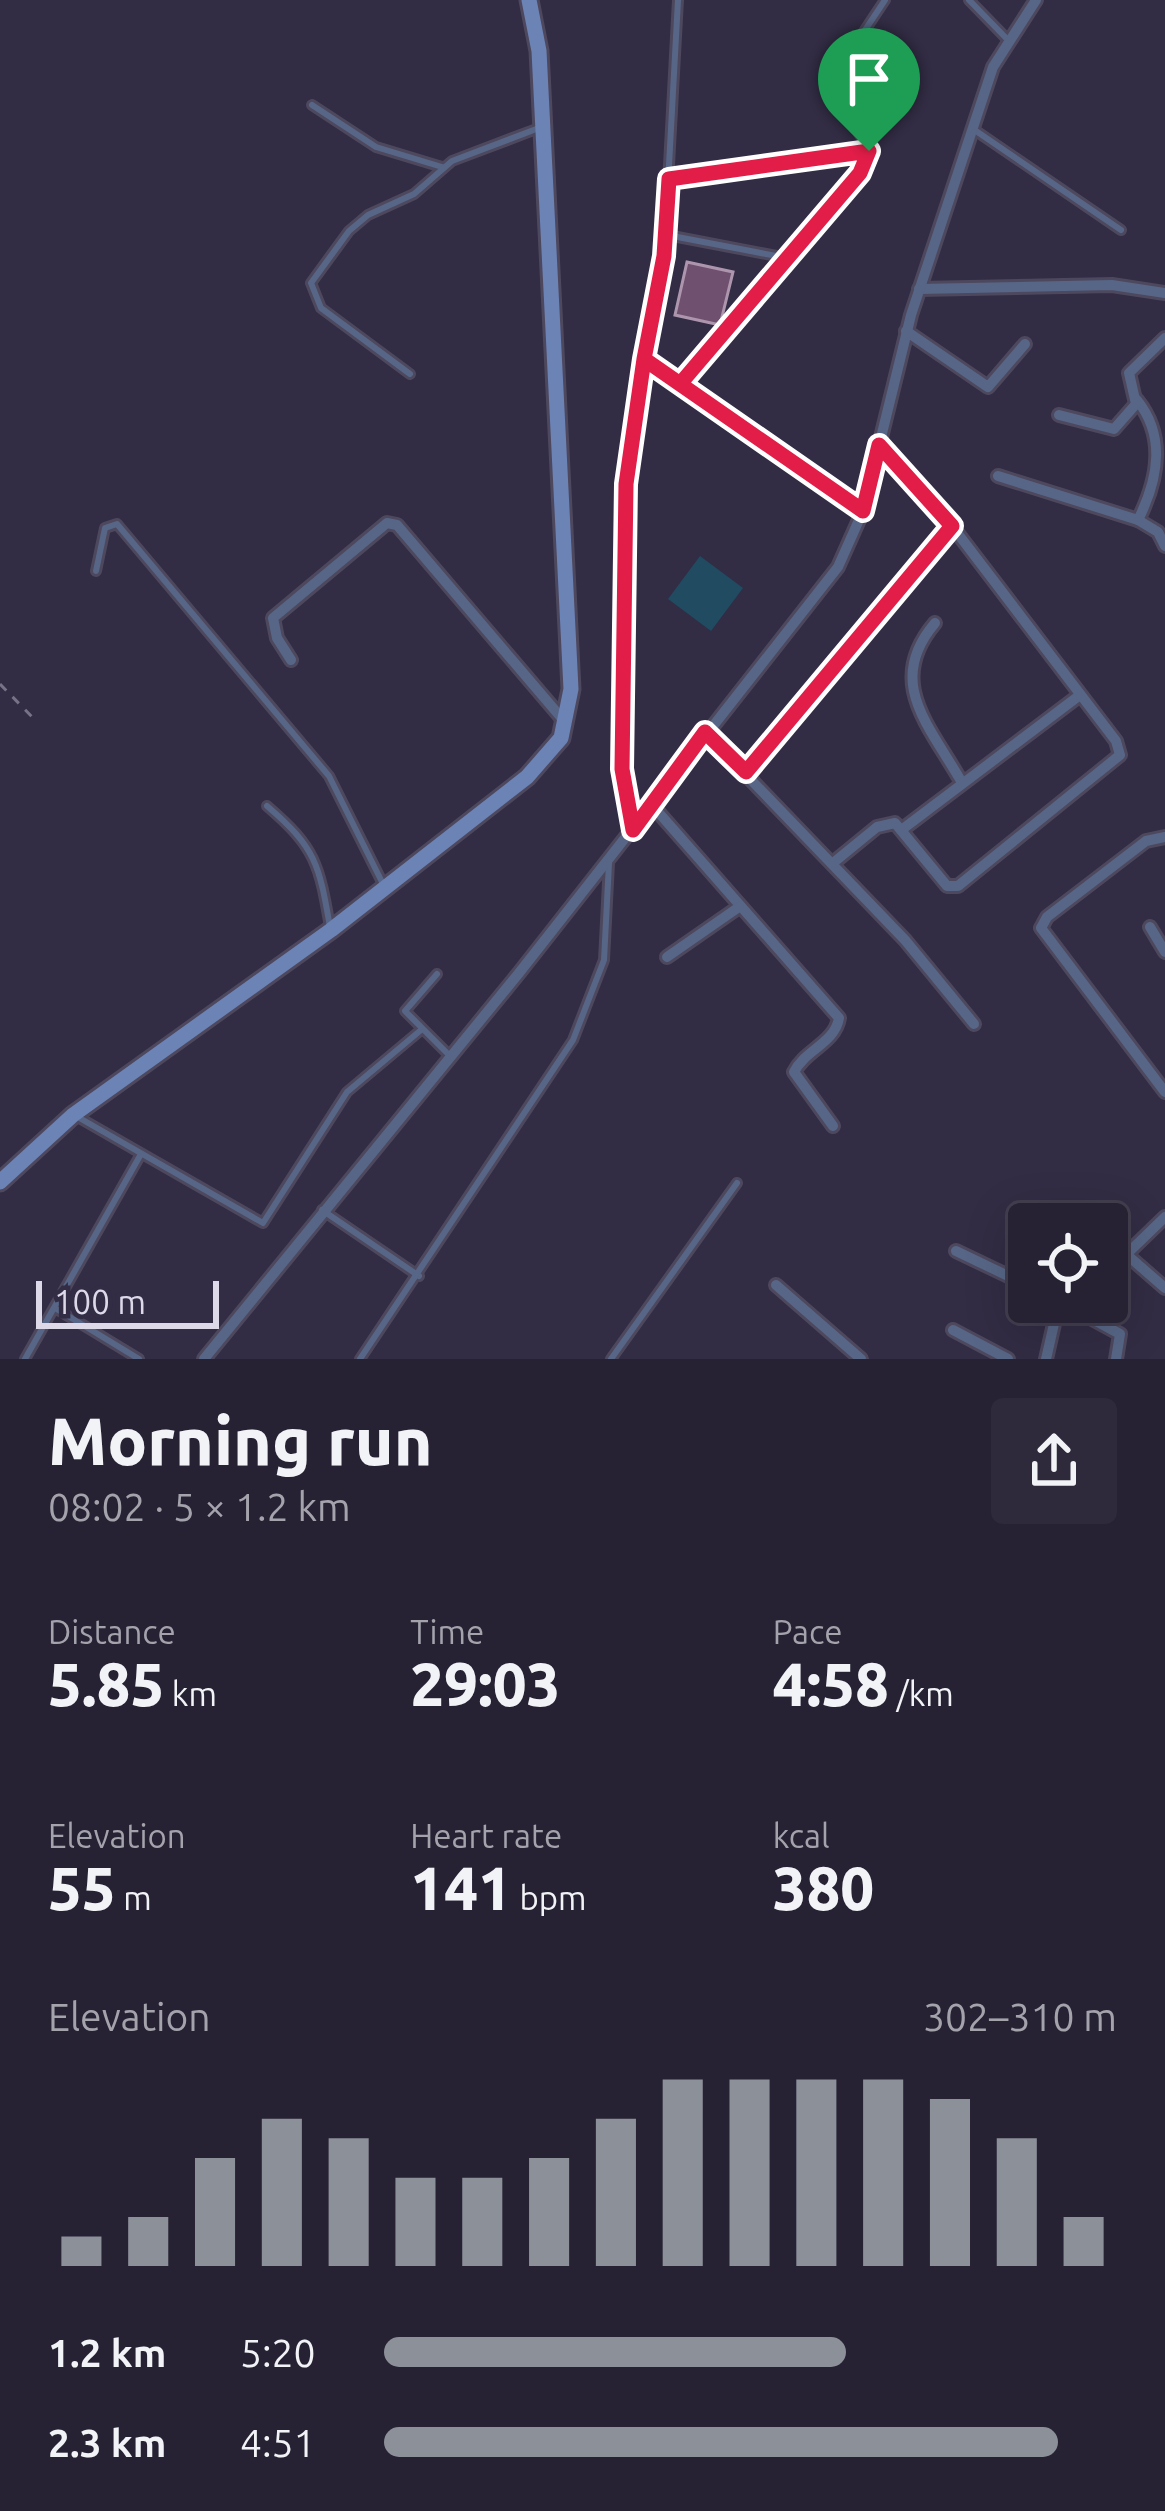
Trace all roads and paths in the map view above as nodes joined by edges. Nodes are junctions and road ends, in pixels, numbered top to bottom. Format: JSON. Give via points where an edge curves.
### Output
{"nodes":[{"id":1,"x":529,"y":0,"type":"edge"},
{"id":2,"x":678,"y":0,"type":"edge"},
{"id":3,"x":885,"y":0,"type":"edge"},
{"id":4,"x":969,"y":0,"type":"edge"},
{"id":5,"x":1036,"y":0,"type":"edge"},
{"id":6,"x":1007,"y":39,"type":"junction"},
{"id":7,"x":312,"y":105,"type":"dead end"},
{"id":8,"x":542,"y":127,"type":"junction"},
{"id":9,"x":976,"y":130,"type":"junction"},
{"id":10,"x":869,"y":151,"type":"junction"},
{"id":11,"x":442,"y":167,"type":"junction"},
{"id":12,"x":669,"y":179,"type":"junction"},
{"id":13,"x":1121,"y":230,"type":"dead end"},
{"id":14,"x":666,"y":235,"type":"junction"},
{"id":15,"x":787,"y":259,"type":"junction"},
{"id":16,"x":919,"y":289,"type":"junction"},
{"id":17,"x":1165,"y":293,"type":"edge"},
{"id":18,"x":906,"y":331,"type":"junction"},
{"id":19,"x":1165,"y":338,"type":"edge"},
{"id":20,"x":1025,"y":344,"type":"dead end"},
{"id":21,"x":644,"y":359,"type":"junction"},
{"id":22,"x":410,"y":374,"type":"dead end"},
{"id":23,"x":680,"y":384,"type":"junction"},
{"id":24,"x":1137,"y":400,"type":"junction"},
{"id":25,"x":1059,"y":415,"type":"dead end"},
{"id":26,"x":879,"y":445,"type":"junction"},
{"id":27,"x":998,"y":476,"type":"dead end"},
{"id":28,"x":863,"y":511,"type":"junction"},
{"id":29,"x":1138,"y":520,"type":"junction"},
{"id":30,"x":952,"y":526,"type":"junction"},
{"id":31,"x":1165,"y":546,"type":"edge"},
{"id":32,"x":97,"y":571,"type":"dead end"},
{"id":33,"x":935,"y":623,"type":"dead end"},
{"id":34,"x":291,"y":660,"type":"dead end"},
{"id":35,"x":0,"y":684,"type":"edge"},
{"id":36,"x":1080,"y":694,"type":"junction"},
{"id":37,"x":37,"y":722,"type":"dead end"},
{"id":38,"x":567,"y":724,"type":"junction"},
{"id":39,"x":705,"y":732,"type":"junction"},
{"id":40,"x":746,"y":772,"type":"junction"},
{"id":41,"x":961,"y":781,"type":"junction"},
{"id":42,"x":652,"y":805,"type":"junction"},
{"id":43,"x":267,"y":806,"type":"dead end"},
{"id":44,"x":904,"y":828,"type":"junction"},
{"id":45,"x":633,"y":830,"type":"junction"},
{"id":46,"x":1165,"y":837,"type":"edge"},
{"id":47,"x":610,"y":860,"type":"junction"},
{"id":48,"x":833,"y":863,"type":"junction"},
{"id":49,"x":386,"y":889,"type":"junction"},
{"id":50,"x":739,"y":907,"type":"junction"},
{"id":51,"x":1150,"y":927,"type":"dead end"},
{"id":52,"x":331,"y":930,"type":"junction"},
{"id":53,"x":1165,"y":952,"type":"edge"},
{"id":54,"x":667,"y":957,"type":"dead end"},
{"id":55,"x":437,"y":974,"type":"dead end"},
{"id":56,"x":974,"y":1024,"type":"dead end"},
{"id":57,"x":422,"y":1030,"type":"junction"},
{"id":58,"x":451,"y":1056,"type":"junction"},
{"id":59,"x":1165,"y":1092,"type":"edge"},
{"id":60,"x":73,"y":1115,"type":"junction"},
{"id":61,"x":832,"y":1126,"type":"dead end"},
{"id":62,"x":141,"y":1154,"type":"junction"},
{"id":63,"x":0,"y":1182,"type":"edge"},
{"id":64,"x":737,"y":1183,"type":"dead end"},
{"id":65,"x":322,"y":1210,"type":"junction"},
{"id":66,"x":1165,"y":1217,"type":"edge"},
{"id":67,"x":956,"y":1251,"type":"dead end"},
{"id":68,"x":1128,"y":1252,"type":"edge"},
{"id":69,"x":1128,"y":1256,"type":"edge"},
{"id":70,"x":418,"y":1276,"type":"junction"},
{"id":71,"x":1008,"y":1276,"type":"edge"},
{"id":72,"x":776,"y":1285,"type":"dead end"},
{"id":73,"x":1165,"y":1288,"type":"edge"},
{"id":74,"x":54,"y":1307,"type":"junction"},
{"id":75,"x":1055,"y":1323,"type":"edge"},
{"id":76,"x":1099,"y":1323,"type":"edge"},
{"id":77,"x":953,"y":1330,"type":"dead end"},
{"id":78,"x":25,"y":1359,"type":"edge"},
{"id":79,"x":139,"y":1359,"type":"edge"},
{"id":80,"x":204,"y":1359,"type":"edge"},
{"id":81,"x":360,"y":1359,"type":"edge"},
{"id":82,"x":611,"y":1359,"type":"edge"},
{"id":83,"x":861,"y":1359,"type":"edge"},
{"id":84,"x":1008,"y":1359,"type":"edge"},
{"id":85,"x":1046,"y":1359,"type":"edge"},
{"id":86,"x":1116,"y":1359,"type":"edge"}],
"edges":[{"from":1,"to":8,"type":"street"},
{"from":2,"to":12,"type":"lane"},
{"from":3,"to":10,"type":"lane","via":[[827,87]]},
{"from":4,"to":6,"type":"lane"},
{"from":5,"to":6,"type":"street"},
{"from":6,"to":9,"type":"street"},
{"from":7,"to":11,"type":"lane","via":[[376,147]]},
{"from":8,"to":11,"type":"lane"},
{"from":8,"to":38,"type":"street"},
{"from":9,"to":13,"type":"lane"},
{"from":9,"to":16,"type":"street"},
{"from":10,"to":12,"type":"lane"},
{"from":10,"to":15,"type":"lane","via":[[860,173]]},
{"from":11,"to":22,"type":"lane","via":[[414,194],[349,231],[310,284],[321,308]]},
{"from":12,"to":14,"type":"lane"},
{"from":14,"to":15,"type":"lane"},
{"from":14,"to":21,"type":"lane"},
{"from":15,"to":23,"type":"lane"},
{"from":16,"to":17,"type":"street","via":[[1112,285]]},
{"from":16,"to":18,"type":"street"},
{"from":18,"to":20,"type":"street","via":[[988,387]]},
{"from":18,"to":26,"type":"street"},
{"from":19,"to":24,"type":"street","via":[[1130,374]]},
{"from":21,"to":23,"type":"lane"},
{"from":21,"to":45,"type":"lane","via":[[626,484],[622,769]]},
{"from":23,"to":28,"type":"lane"},
{"from":24,"to":25,"type":"street","via":[[1109,430]]},
{"from":24,"to":29,"type":"street","via":[[1164,432],[1157,478]]},
{"from":26,"to":28,"type":"street"},
{"from":26,"to":30,"type":"street"},
{"from":27,"to":29,"type":"street"},
{"from":28,"to":39,"type":"street","via":[[826,585]]},
{"from":29,"to":31,"type":"street"},
{"from":30,"to":36,"type":"street"},
{"from":30,"to":40,"type":"street"},
{"from":32,"to":49,"type":"lane","via":[[111,522],[154,562],[172,594],[329,776]]},
{"from":33,"to":41,"type":"street","via":[[912,655],[914,688]]},
{"from":34,"to":38,"type":"street","via":[[273,618],[387,524],[397,525]]},
{"from":35,"to":37,"type":"path"},
{"from":36,"to":41,"type":"street"},
{"from":36,"to":44,"type":"street","via":[[1120,754],[958,886],[947,886]]},
{"from":38,"to":49,"type":"street","via":[[527,776]]},
{"from":39,"to":40,"type":"street"},
{"from":39,"to":42,"type":"street"},
{"from":40,"to":48,"type":"street"},
{"from":41,"to":44,"type":"street"},
{"from":42,"to":45,"type":"street"},
{"from":42,"to":50,"type":"street"},
{"from":43,"to":52,"type":"lane","via":[[319,861]]},
{"from":44,"to":48,"type":"street","via":[[877,826]]},
{"from":45,"to":47,"type":"street"},
{"from":46,"to":59,"type":"street","via":[[1146,842],[1041,928]]},
{"from":47,"to":58,"type":"street"},
{"from":47,"to":70,"type":"lane","via":[[604,960],[588,1009]]},
{"from":48,"to":56,"type":"street"},
{"from":49,"to":52,"type":"street"},
{"from":50,"to":54,"type":"street"},
{"from":50,"to":61,"type":"street","via":[[839,1018],[835,1033],[794,1072]]},
{"from":51,"to":53,"type":"street"},
{"from":52,"to":60,"type":"street"},
{"from":55,"to":57,"type":"lane","via":[[405,1011]]},
{"from":57,"to":58,"type":"lane"},
{"from":57,"to":62,"type":"lane","via":[[347,1092],[263,1223]]},
{"from":58,"to":65,"type":"street"},
{"from":60,"to":62,"type":"lane"},
{"from":60,"to":63,"type":"street"},
{"from":62,"to":74,"type":"lane"},
{"from":64,"to":82,"type":"lane"},
{"from":65,"to":70,"type":"lane"},
{"from":65,"to":80,"type":"street"},
{"from":66,"to":68,"type":"street"},
{"from":67,"to":71,"type":"street"},
{"from":69,"to":73,"type":"street"},
{"from":70,"to":81,"type":"lane"},
{"from":72,"to":83,"type":"street"},
{"from":74,"to":78,"type":"lane"},
{"from":74,"to":79,"type":"lane"},
{"from":75,"to":85,"type":"street"},
{"from":76,"to":86,"type":"street","via":[[1120,1334]]},
{"from":77,"to":84,"type":"street"}]}
